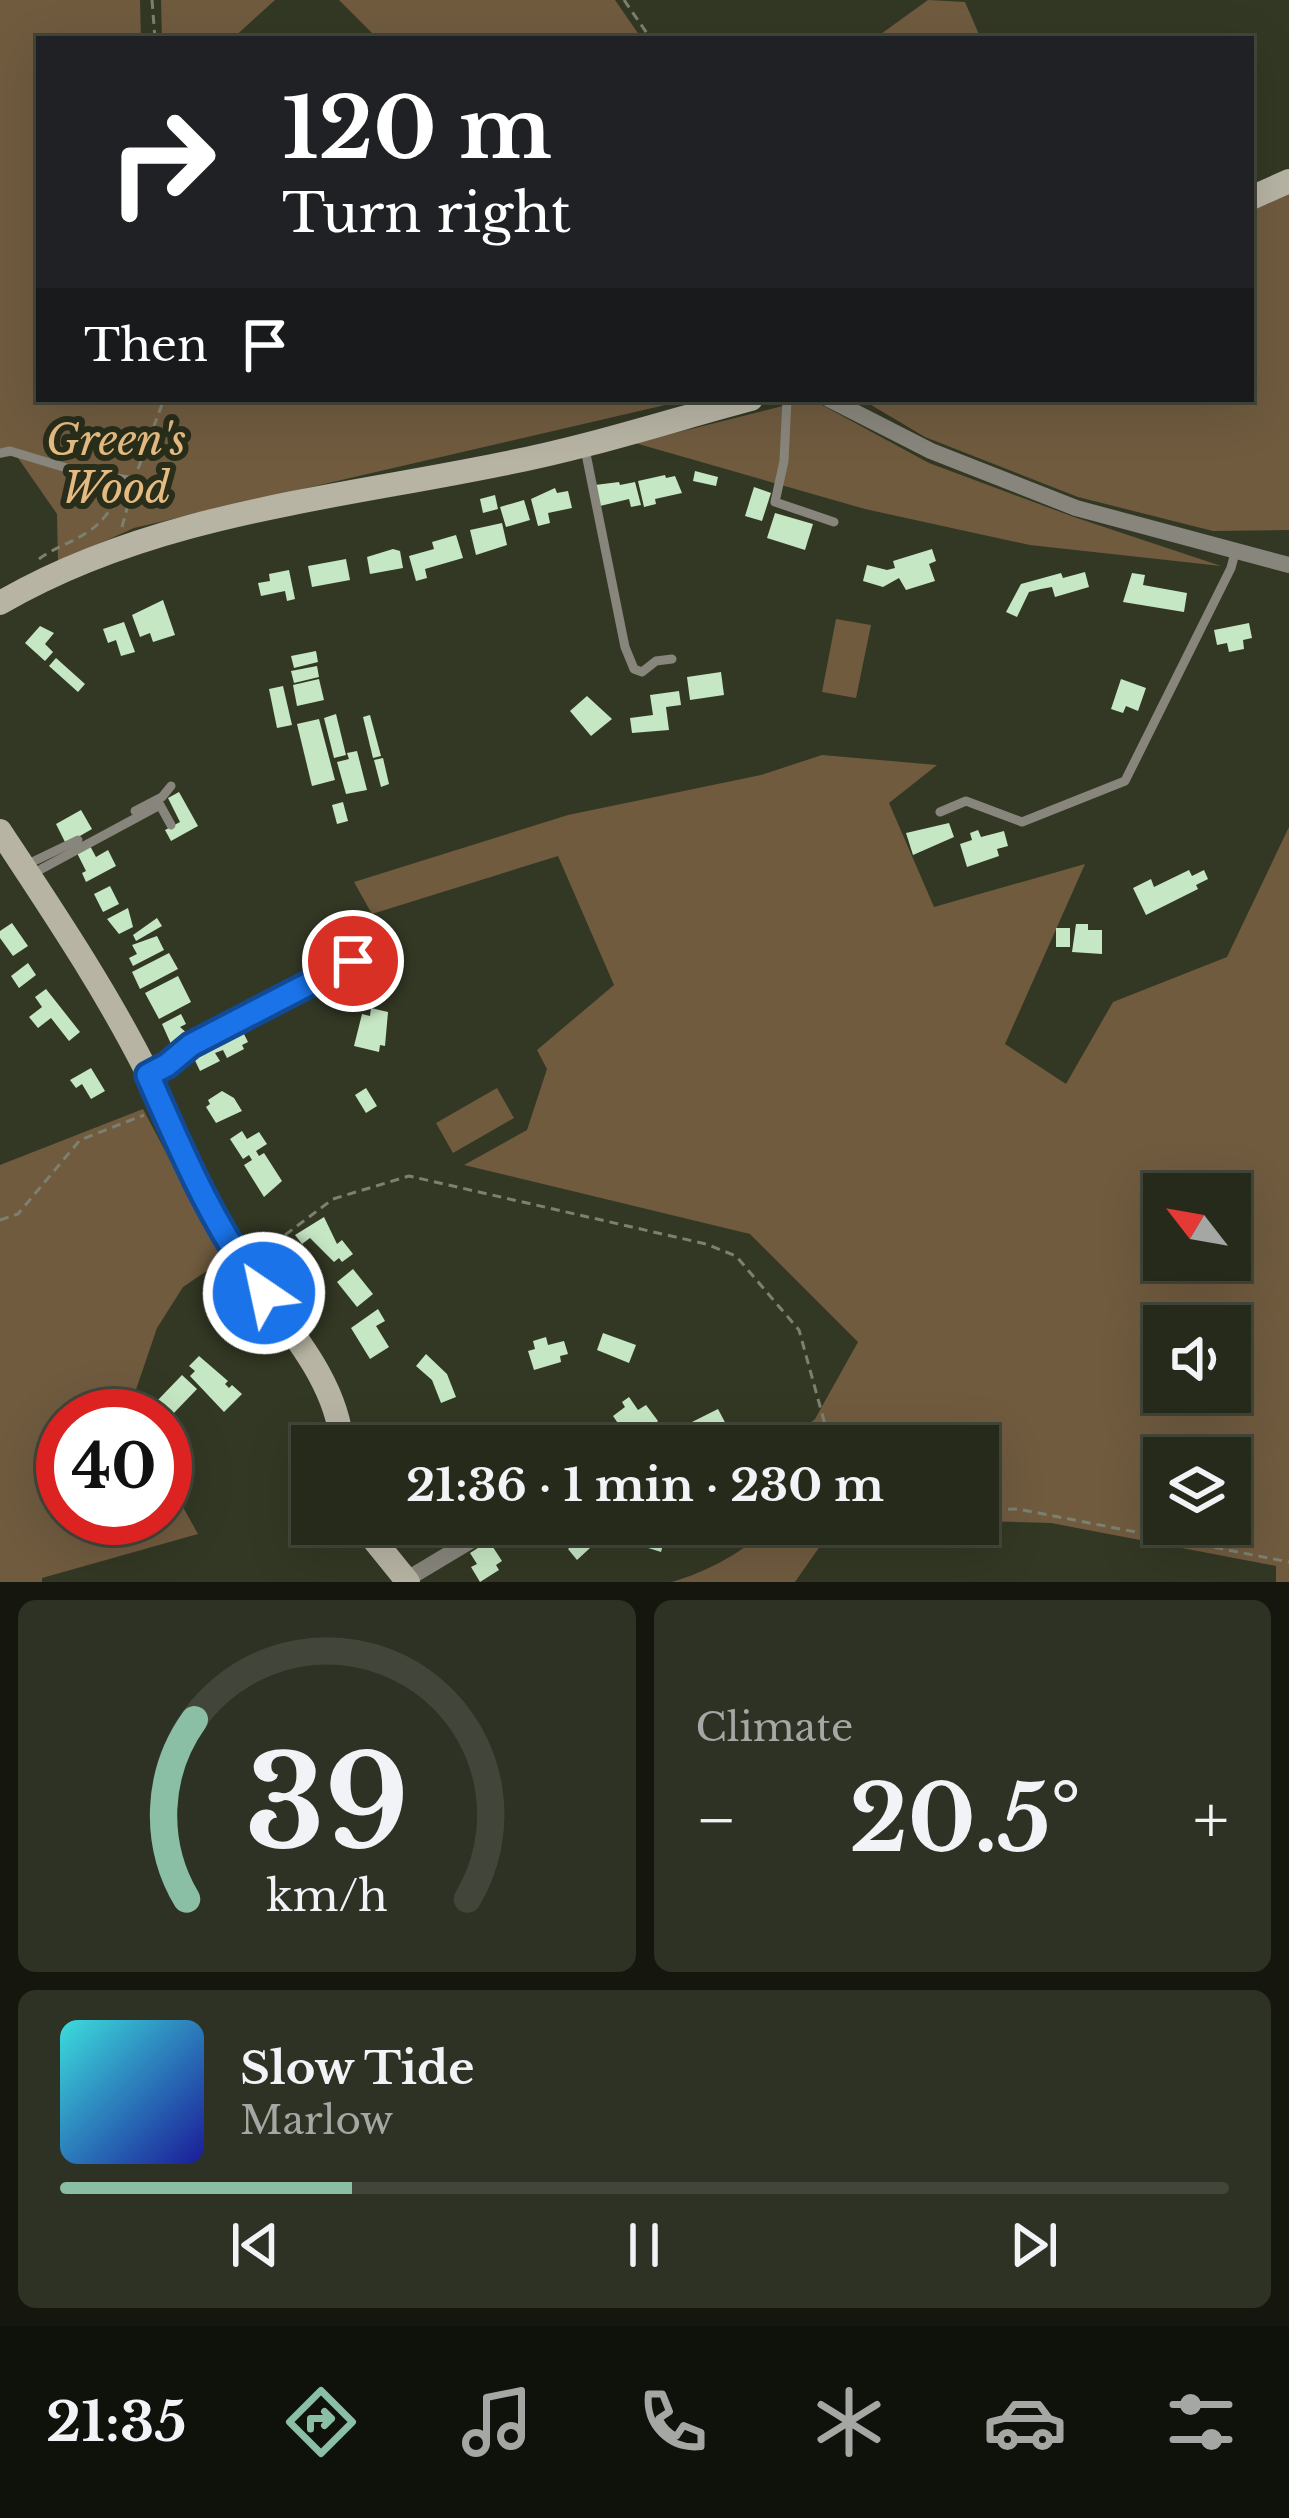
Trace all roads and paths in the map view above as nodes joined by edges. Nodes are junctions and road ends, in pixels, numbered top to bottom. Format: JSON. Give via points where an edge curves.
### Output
{"nodes":[{"id":1,"x":152,"y":0,"type":"edge"},
{"id":2,"x":624,"y":0,"type":"edge"},
{"id":3,"x":155,"y":36,"type":"edge"},
{"id":4,"x":649,"y":36,"type":"edge"},
{"id":5,"x":1289,"y":181,"type":"edge"},
{"id":6,"x":1254,"y":197,"type":"edge"},
{"id":7,"x":740,"y":402,"type":"edge"},
{"id":8,"x":787,"y":402,"type":"edge"},
{"id":9,"x":835,"y":402,"type":"edge"},
{"id":10,"x":584,"y":443,"type":"junction"},
{"id":11,"x":0,"y":452,"type":"edge"},
{"id":12,"x":134,"y":481,"type":"dead end"},
{"id":13,"x":129,"y":499,"type":"dead end"},
{"id":14,"x":834,"y":522,"type":"dead end"},
{"id":15,"x":1236,"y":549,"type":"junction"},
{"id":16,"x":1289,"y":565,"type":"edge"},
{"id":17,"x":10,"y":598,"type":"edge"},
{"id":18,"x":672,"y":659,"type":"dead end"},
{"id":19,"x":171,"y":786,"type":"dead end"},
{"id":20,"x":940,"y":812,"type":"dead end"},
{"id":21,"x":171,"y":825,"type":"dead end"},
{"id":22,"x":0,"y":831,"type":"edge"},
{"id":23,"x":26,"y":871,"type":"junction"},
{"id":24,"x":353,"y":961,"type":"dead end"},
{"id":25,"x":148,"y":1075,"type":"junction"},
{"id":26,"x":162,"y":1108,"type":"junction"},
{"id":27,"x":0,"y":1220,"type":"edge"},
{"id":28,"x":244,"y":1267,"type":"junction"},
{"id":29,"x":340,"y":1425,"type":"edge"},
{"id":30,"x":825,"y":1425,"type":"edge"},
{"id":31,"x":999,"y":1509,"type":"edge"},
{"id":32,"x":378,"y":1545,"type":"edge"},
{"id":33,"x":465,"y":1545,"type":"edge"},
{"id":34,"x":1289,"y":1562,"type":"edge"},
{"id":35,"x":408,"y":1581,"type":"edge"}],
"edges":[{"from":1,"to":3,"type":"path"},
{"from":2,"to":4,"type":"path"},
{"from":5,"to":6,"type":"street"},
{"from":7,"to":10,"type":"street"},
{"from":8,"to":14,"type":"lane","via":[[775,502]]},
{"from":9,"to":15,"type":"street","via":[[931,452],[1076,508]]},
{"from":10,"to":17,"type":"street","via":[[272,506],[118,547]]},
{"from":10,"to":18,"type":"lane","via":[[625,647],[642,672]]},
{"from":11,"to":12,"type":"lane"},
{"from":13,"to":17,"type":"path","via":[[64,548],[42,555]]},
{"from":15,"to":16,"type":"street"},
{"from":15,"to":20,"type":"lane","via":[[1125,781],[1022,822],[966,801]]},
{"from":19,"to":23,"type":"lane"},
{"from":21,"to":23,"type":"lane","via":[[160,805]]},
{"from":22,"to":23,"type":"street"},
{"from":23,"to":25,"type":"street"},
{"from":24,"to":25,"type":"lane"},
{"from":25,"to":26,"type":"street"},
{"from":26,"to":27,"type":"path","via":[[80,1141],[18,1214]]},
{"from":26,"to":28,"type":"street"},
{"from":28,"to":29,"type":"street","via":[[303,1344]]},
{"from":28,"to":30,"type":"path","via":[[333,1199],[409,1176],[706,1244],[736,1256],[799,1330]]},
{"from":31,"to":34,"type":"path"},
{"from":32,"to":35,"type":"street"},
{"from":33,"to":35,"type":"street"}]}
